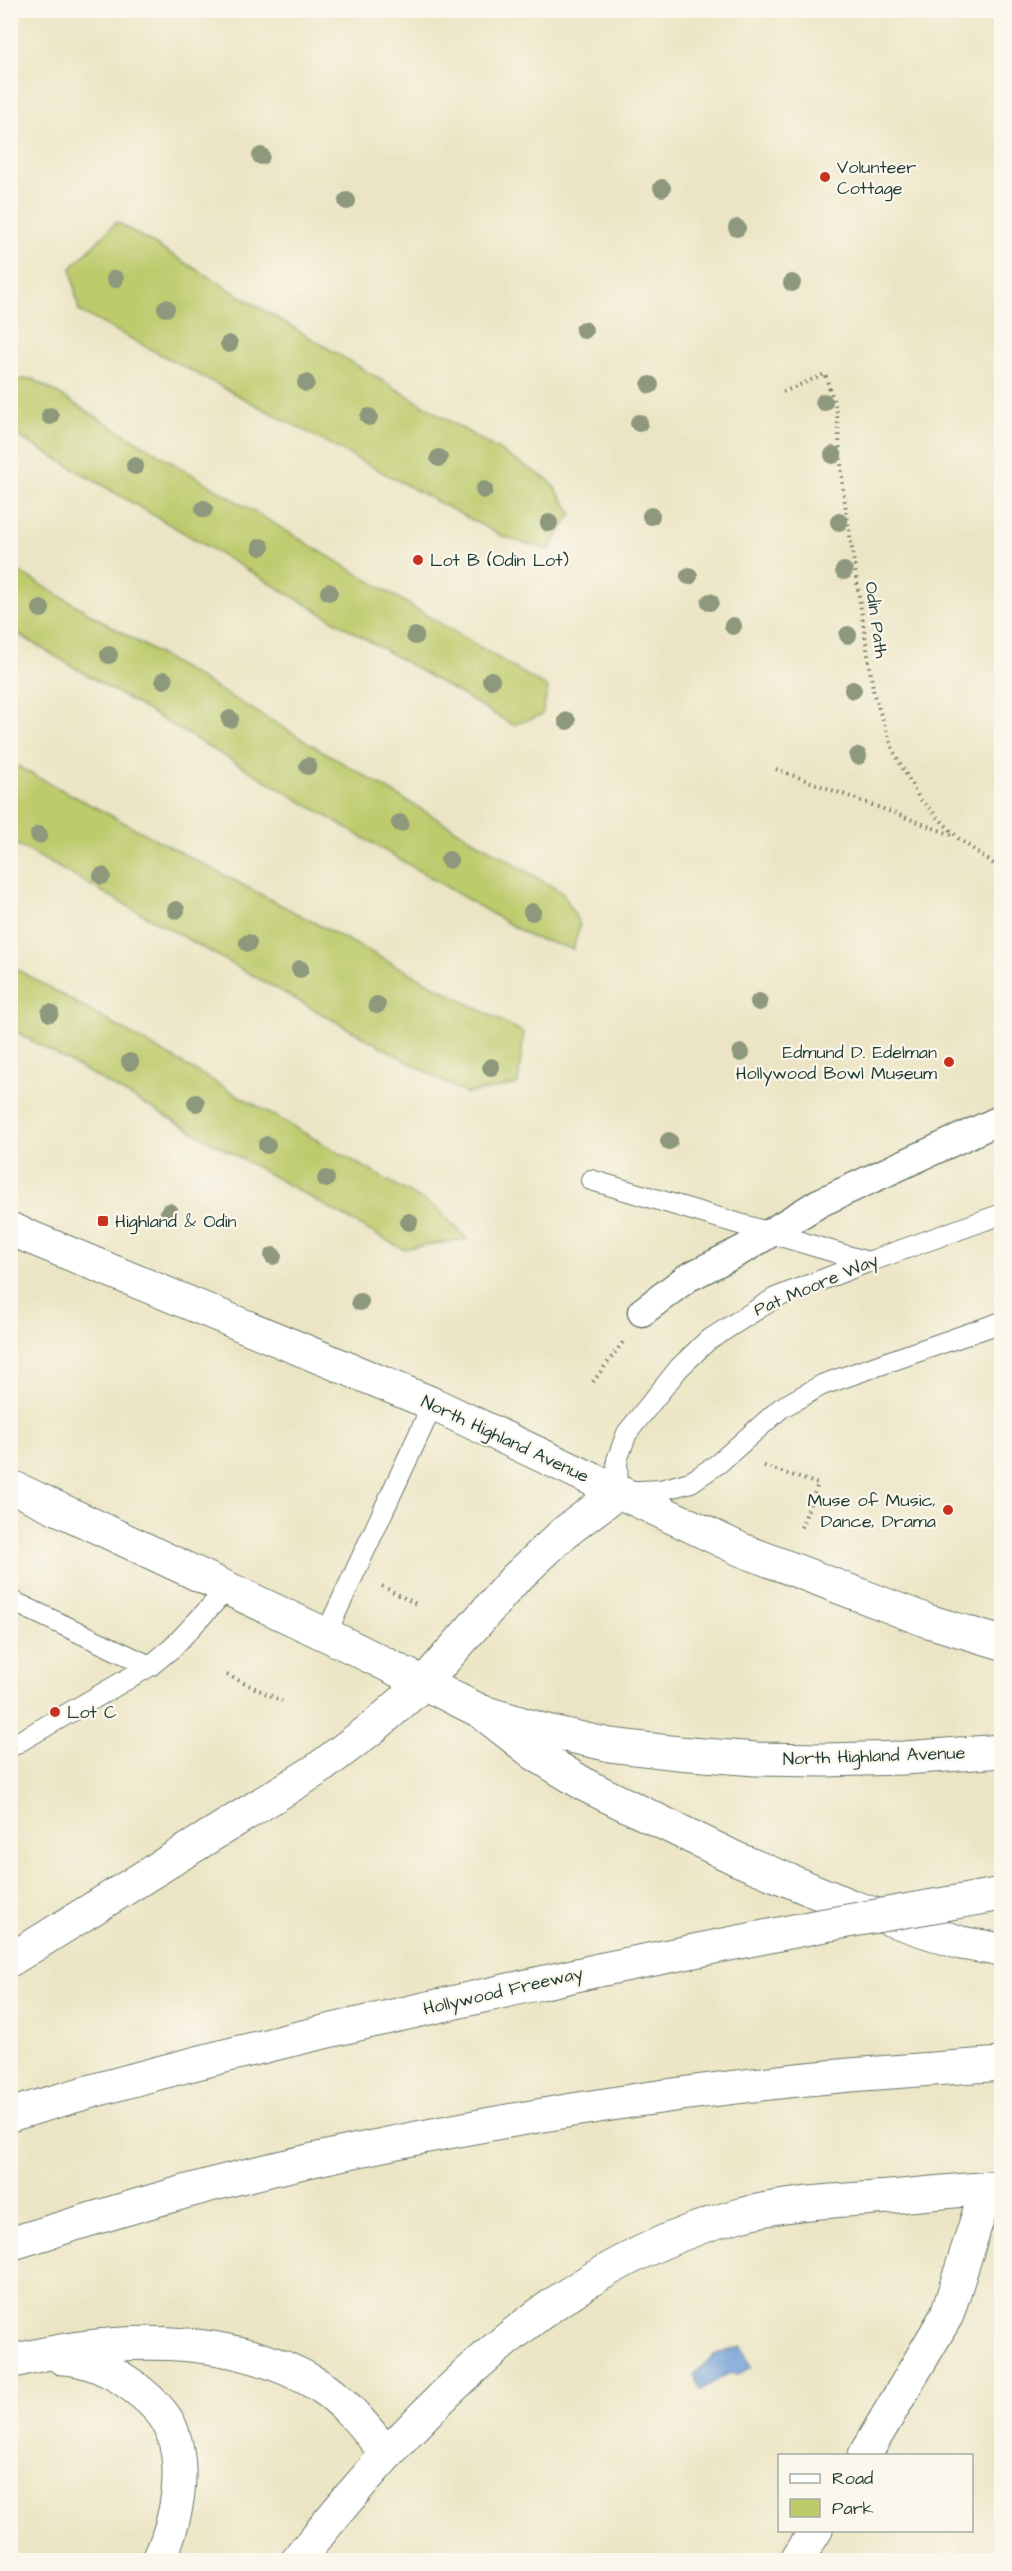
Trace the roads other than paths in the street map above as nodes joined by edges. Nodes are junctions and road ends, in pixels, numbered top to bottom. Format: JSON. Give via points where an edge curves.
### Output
{"nodes":[{"id":1,"x":1002,"y":1119,"type":"edge"},
{"id":2,"x":591,"y":1180,"type":"dead end"},
{"id":3,"x":1002,"y":1214,"type":"edge"},
{"id":4,"x":10,"y":1229,"type":"edge"},
{"id":5,"x":770,"y":1233,"type":"junction"},
{"id":6,"x":868,"y":1262,"type":"junction"},
{"id":7,"x":642,"y":1312,"type":"dead end"},
{"id":8,"x":1002,"y":1322,"type":"edge"},
{"id":9,"x":434,"y":1404,"type":"junction"},
{"id":10,"x":10,"y":1486,"type":"edge"},
{"id":11,"x":618,"y":1492,"type":"junction"},
{"id":12,"x":228,"y":1588,"type":"junction"},
{"id":13,"x":10,"y":1600,"type":"edge"},
{"id":14,"x":326,"y":1634,"type":"junction"},
{"id":15,"x":1002,"y":1643,"type":"edge"},
{"id":16,"x":150,"y":1666,"type":"junction"},
{"id":17,"x":424,"y":1683,"type":"junction"},
{"id":18,"x":480,"y":1711,"type":"junction"},
{"id":19,"x":10,"y":1747,"type":"edge"},
{"id":20,"x":1002,"y":1751,"type":"edge"},
{"id":21,"x":1002,"y":1894,"type":"edge"},
{"id":22,"x":1002,"y":1950,"type":"edge"},
{"id":23,"x":10,"y":1960,"type":"edge"},
{"id":24,"x":1002,"y":2064,"type":"edge"},
{"id":25,"x":10,"y":2115,"type":"edge"},
{"id":26,"x":994,"y":2188,"type":"edge"},
{"id":27,"x":10,"y":2244,"type":"edge"},
{"id":28,"x":19,"y":2360,"type":"edge"},
{"id":29,"x":387,"y":2454,"type":"junction"},
{"id":30,"x":865,"y":2454,"type":"edge"},
{"id":31,"x":815,"y":2532,"type":"edge"},
{"id":32,"x":159,"y":2560,"type":"edge"},
{"id":33,"x":298,"y":2560,"type":"edge"},
{"id":34,"x":797,"y":2560,"type":"edge"}],
"edges":[{"from":1,"to":5,"type":"street","via":[[819,1203]]},
{"from":2,"to":5,"type":"lane"},
{"from":3,"to":6,"type":"lane","name":"Pat Moore Way"},
{"from":4,"to":9,"type":"main road","name":"North Highland Avenue"},
{"from":5,"to":6,"type":"lane"},
{"from":5,"to":7,"type":"street","via":[[687,1278]]},
{"from":6,"to":11,"type":"lane","name":"Pat Moore Way","via":[[775,1298],[706,1341],[627,1433],[617,1460]]},
{"from":8,"to":11,"type":"lane","via":[[822,1385],[782,1408],[691,1482],[661,1490]]},
{"from":9,"to":11,"type":"main road","name":"North Highland Avenue"},
{"from":9,"to":14,"type":"lane"},
{"from":10,"to":12,"type":"main road","name":"North Highland Avenue"},
{"from":11,"to":15,"type":"main road","name":"North Highland Avenue","via":[[786,1568],[928,1621]]},
{"from":11,"to":17,"type":"main road","via":[[565,1532],[514,1580]]},
{"from":12,"to":14,"type":"main road","name":"North Highland Avenue"},
{"from":12,"to":16,"type":"lane"},
{"from":13,"to":16,"type":"lane"},
{"from":14,"to":17,"type":"main road","name":"North Highland Avenue"},
{"from":16,"to":19,"type":"lane"},
{"from":17,"to":18,"type":"main road","name":"North Highland Avenue"},
{"from":17,"to":23,"type":"main road","via":[[318,1769]]},
{"from":18,"to":20,"type":"main road","name":"North Highland Avenue","via":[[610,1745],[678,1754],[824,1760]]},
{"from":18,"to":22,"type":"main road","via":[[535,1754],[587,1786],[737,1859],[864,1910],[961,1943]]},
{"from":21,"to":25,"type":"main road","name":"Hollywood Freeway","bridge":true,"via":[[599,1970],[277,2042]]},
{"from":24,"to":27,"type":"main road","via":[[836,2076],[662,2097],[489,2124],[302,2163],[127,2208]]},
{"from":26,"to":29,"type":"main road","via":[[806,2202],[736,2216],[670,2240],[609,2270],[490,2353]]},
{"from":26,"to":30,"type":"main road","via":[[947,2315]]},
{"from":28,"to":29,"type":"main road","via":[[91,2347],[149,2344],[196,2346],[240,2354],[274,2364],[321,2387],[353,2414]]},
{"from":28,"to":32,"type":"main road","via":[[81,2359],[118,2376],[148,2397],[172,2429],[180,2466],[176,2507]]},
{"from":29,"to":33,"type":"main road"},
{"from":31,"to":34,"type":"main road"}]}
